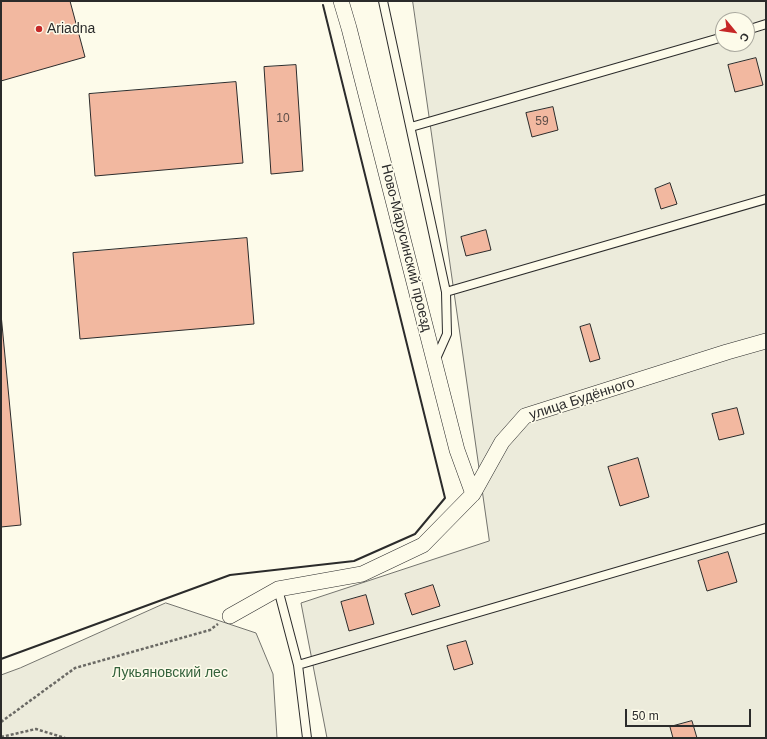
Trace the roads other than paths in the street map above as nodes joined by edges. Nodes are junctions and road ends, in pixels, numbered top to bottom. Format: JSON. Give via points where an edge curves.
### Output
{"nodes":[{"id":1,"x":341,"y":1,"type":"edge"},
{"id":2,"x":384,"y":1,"type":"edge"},
{"id":3,"x":766,"y":24,"type":"edge"},
{"id":4,"x":755,"y":27,"type":"edge"},
{"id":5,"x":715,"y":39,"type":"edge"},
{"id":6,"x":411,"y":127,"type":"junction"},
{"id":7,"x":766,"y":199,"type":"edge"},
{"id":8,"x":446,"y":292,"type":"junction"},
{"id":9,"x":766,"y":341,"type":"edge"},
{"id":10,"x":435,"y":362,"type":"junction"},
{"id":11,"x":473,"y":494,"type":"junction"},
{"id":12,"x":766,"y":528,"type":"edge"},
{"id":13,"x":278,"y":588,"type":"junction"},
{"id":14,"x":230,"y":616,"type":"road end"},
{"id":15,"x":298,"y":665,"type":"junction"},
{"id":16,"x":307,"y":738,"type":"edge"}],
"edges":[{"from":1,"to":10,"type":"street","name":"Ново-Марусинский проезд"},
{"from":2,"to":6,"type":"lane"},
{"from":3,"to":4,"type":"lane"},
{"from":5,"to":6,"type":"lane"},
{"from":6,"to":8,"type":"lane"},
{"from":7,"to":8,"type":"lane"},
{"from":8,"to":10,"type":"lane","via":[[447,334]]},
{"from":9,"to":11,"type":"street","name":"улица Будённого","via":[[526,416],[502,442]]},
{"from":10,"to":11,"type":"street","name":"Ново-Марусинский проезд","via":[[457,450]]},
{"from":11,"to":13,"type":"street","name":"улица Будённого","via":[[423,545],[362,574]]},
{"from":12,"to":15,"type":"lane"},
{"from":13,"to":14,"type":"street","name":"улица Будённого"},
{"from":13,"to":15,"type":"lane"},
{"from":15,"to":16,"type":"lane"}]}
